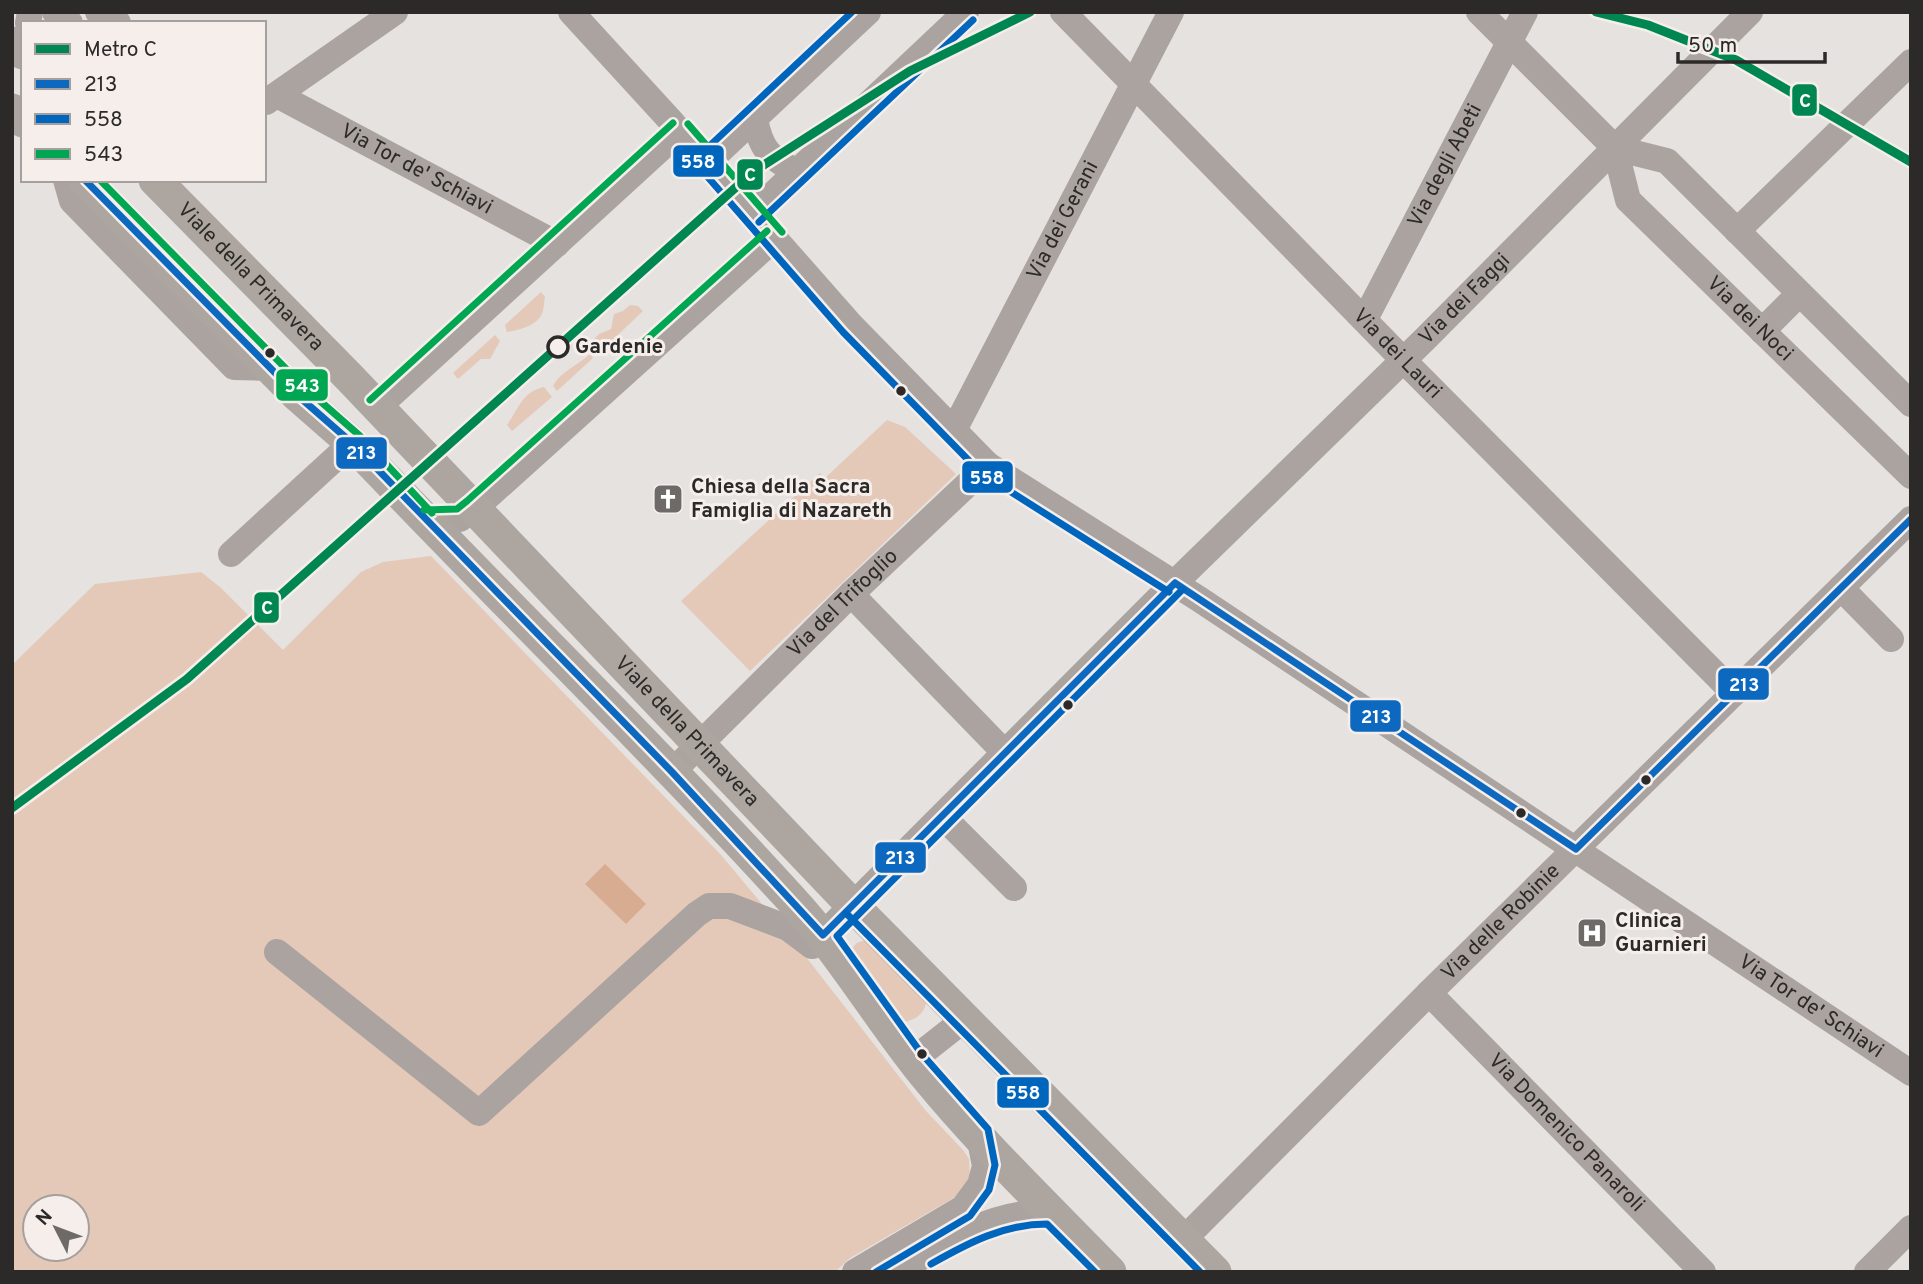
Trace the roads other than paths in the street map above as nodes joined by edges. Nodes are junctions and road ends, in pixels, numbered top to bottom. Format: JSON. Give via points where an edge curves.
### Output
{"nodes":[{"id":1,"x":98,"y":12,"type":"edge"},
{"id":2,"x":395,"y":12,"type":"edge"},
{"id":3,"x":571,"y":12,"type":"edge"},
{"id":4,"x":868,"y":12,"type":"edge"},
{"id":5,"x":966,"y":12,"type":"edge"},
{"id":6,"x":1063,"y":12,"type":"edge"},
{"id":7,"x":1171,"y":12,"type":"edge"},
{"id":8,"x":1479,"y":12,"type":"edge"},
{"id":9,"x":1525,"y":12,"type":"edge"},
{"id":10,"x":1750,"y":12,"type":"edge"},
{"id":11,"x":116,"y":21,"type":"edge"},
{"id":12,"x":1509,"y":44,"type":"junction"},
{"id":13,"x":1911,"y":62,"type":"edge"},
{"id":14,"x":1135,"y":86,"type":"junction"},
{"id":15,"x":270,"y":99,"type":"edge"},
{"id":16,"x":755,"y":118,"type":"junction"},
{"id":17,"x":680,"y":131,"type":"junction"},
{"id":18,"x":1615,"y":148,"type":"junction"},
{"id":19,"x":708,"y":162,"type":"junction"},
{"id":20,"x":797,"y":172,"type":"junction"},
{"id":21,"x":67,"y":182,"type":"edge"},
{"id":22,"x":87,"y":182,"type":"edge"},
{"id":23,"x":164,"y":183,"type":"edge"},
{"id":24,"x":752,"y":214,"type":"junction"},
{"id":25,"x":1737,"y":231,"type":"junction"},
{"id":26,"x":774,"y":239,"type":"junction"},
{"id":27,"x":556,"y":244,"type":"junction"},
{"id":28,"x":1799,"y":294,"type":"junction"},
{"id":29,"x":1365,"y":320,"type":"junction"},
{"id":30,"x":1762,"y":331,"type":"junction"},
{"id":31,"x":1404,"y":360,"type":"junction"},
{"id":32,"x":270,"y":368,"type":"junction"},
{"id":33,"x":1911,"y":404,"type":"edge"},
{"id":34,"x":377,"y":408,"type":"junction"},
{"id":35,"x":954,"y":430,"type":"junction"},
{"id":36,"x":352,"y":443,"type":"junction"},
{"id":37,"x":988,"y":465,"type":"junction"},
{"id":38,"x":1911,"y":476,"type":"edge"},
{"id":39,"x":474,"y":509,"type":"junction"},
{"id":40,"x":1911,"y":519,"type":"edge"},
{"id":41,"x":424,"y":520,"type":"junction"},
{"id":42,"x":231,"y":554,"type":"dead end"},
{"id":43,"x":1175,"y":583,"type":"junction"},
{"id":44,"x":1841,"y":588,"type":"junction"},
{"id":45,"x":851,"y":594,"type":"junction"},
{"id":46,"x":1891,"y":639,"type":"dead end"},
{"id":47,"x":1734,"y":693,"type":"junction"},
{"id":48,"x":698,"y":744,"type":"junction"},
{"id":49,"x":1006,"y":754,"type":"junction"},
{"id":50,"x":672,"y":772,"type":"junction"},
{"id":51,"x":943,"y":817,"type":"junction"},
{"id":52,"x":1576,"y":849,"type":"junction"},
{"id":53,"x":1014,"y":888,"type":"dead end"},
{"id":54,"x":853,"y":906,"type":"junction"},
{"id":55,"x":823,"y":935,"type":"junction"},
{"id":56,"x":277,"y":952,"type":"dead end"},
{"id":57,"x":1429,"y":993,"type":"junction"},
{"id":58,"x":965,"y":1019,"type":"junction"},
{"id":59,"x":913,"y":1060,"type":"junction"},
{"id":60,"x":1911,"y":1073,"type":"edge"},
{"id":61,"x":979,"y":1135,"type":"junction"},
{"id":62,"x":1051,"y":1213,"type":"junction"},
{"id":63,"x":1911,"y":1228,"type":"edge"},
{"id":64,"x":1184,"y":1239,"type":"junction"},
{"id":65,"x":855,"y":1272,"type":"edge"},
{"id":66,"x":898,"y":1272,"type":"edge"},
{"id":67,"x":1110,"y":1272,"type":"edge"},
{"id":68,"x":1215,"y":1272,"type":"edge"},
{"id":69,"x":1703,"y":1272,"type":"edge"},
{"id":70,"x":1867,"y":1272,"type":"edge"}],
"edges":[{"from":1,"to":11,"type":"street"},
{"from":2,"to":15,"type":"street"},
{"from":3,"to":17,"type":"street","name":"Via Tor de' Schiavi"},
{"from":4,"to":16,"type":"street"},
{"from":5,"to":20,"type":"street"},
{"from":6,"to":14,"type":"street","name":"Via dei Lauri"},
{"from":7,"to":14,"type":"street","name":"Via dei Gerani"},
{"from":8,"to":12,"type":"street"},
{"from":9,"to":12,"type":"street","name":"Via degli Abeti"},
{"from":10,"to":18,"type":"street","name":"Via dei Faggi"},
{"from":12,"to":18,"type":"street"},
{"from":12,"to":29,"type":"street","name":"Via degli Abeti"},
{"from":13,"to":25,"type":"street"},
{"from":14,"to":29,"type":"street","name":"Via dei Lauri"},
{"from":14,"to":35,"type":"street","name":"Via dei Gerani"},
{"from":15,"to":27,"type":"street","name":"Via Tor de' Schiavi"},
{"from":16,"to":19,"type":"street"},
{"from":16,"to":20,"type":"street","via":[[766,152]]},
{"from":17,"to":19,"type":"street","name":"Via Tor de' Schiavi"},
{"from":17,"to":27,"type":"street"},
{"from":18,"to":25,"type":"street","via":[[1667,161]]},
{"from":18,"to":30,"type":"street","name":"Via dei Noci","via":[[1628,200]]},
{"from":18,"to":31,"type":"street","name":"Via dei Faggi"},
{"from":19,"to":24,"type":"street","name":"Via Tor de' Schiavi"},
{"from":20,"to":24,"type":"street"},
{"from":21,"to":32,"type":"street","via":[[72,201],[234,367]]},
{"from":22,"to":32,"type":"main road","name":"Viale della Primavera"},
{"from":23,"to":34,"type":"main road","name":"Viale della Primavera"},
{"from":24,"to":26,"type":"street","name":"Via Tor de' Schiavi"},
{"from":25,"to":28,"type":"street"},
{"from":26,"to":35,"type":"street","name":"Via Tor de' Schiavi"},
{"from":26,"to":39,"type":"street"},
{"from":27,"to":34,"type":"street"},
{"from":28,"to":30,"type":"street"},
{"from":28,"to":33,"type":"street"},
{"from":29,"to":31,"type":"street","name":"Via dei Lauri"},
{"from":30,"to":38,"type":"street","name":"Via dei Noci"},
{"from":31,"to":43,"type":"street","name":"Via dei Faggi"},
{"from":31,"to":47,"type":"street","name":"Via dei Lauri"},
{"from":32,"to":36,"type":"main road","name":"Viale della Primavera"},
{"from":34,"to":39,"type":"main road","name":"Viale della Primavera"},
{"from":35,"to":37,"type":"street","name":"Via Tor de' Schiavi"},
{"from":36,"to":41,"type":"main road","name":"Viale della Primavera"},
{"from":36,"to":42,"type":"street"},
{"from":37,"to":43,"type":"street","name":"Via Tor de' Schiavi"},
{"from":37,"to":45,"type":"street","name":"Via del Trifoglio"},
{"from":39,"to":41,"type":"street","via":[[460,520]]},
{"from":39,"to":48,"type":"main road","name":"Viale della Primavera"},
{"from":40,"to":44,"type":"street","name":"Via delle Robinie"},
{"from":41,"to":50,"type":"main road","name":"Viale della Primavera"},
{"from":43,"to":49,"type":"street","name":"Via dei Faggi"},
{"from":43,"to":52,"type":"street","name":"Via Tor de' Schiavi"},
{"from":44,"to":46,"type":"street"},
{"from":44,"to":47,"type":"street","name":"Via delle Robinie"},
{"from":45,"to":48,"type":"street","name":"Via del Trifoglio"},
{"from":45,"to":49,"type":"street"},
{"from":47,"to":52,"type":"street","name":"Via delle Robinie"},
{"from":48,"to":50,"type":"street","name":"Via del Trifoglio"},
{"from":48,"to":54,"type":"main road","name":"Viale della Primavera"},
{"from":49,"to":51,"type":"street","name":"Via dei Faggi"},
{"from":50,"to":55,"type":"main road","name":"Viale della Primavera"},
{"from":51,"to":53,"type":"street"},
{"from":51,"to":54,"type":"street","name":"Via dei Faggi"},
{"from":52,"to":57,"type":"street","name":"Via delle Robinie"},
{"from":52,"to":60,"type":"street","name":"Via Tor de' Schiavi"},
{"from":54,"to":55,"type":"street","name":"Via dei Faggi"},
{"from":54,"to":58,"type":"main road","name":"Viale della Primavera"},
{"from":55,"to":56,"type":"street","via":[[812,946],[788,928],[730,906],[709,906],[479,1113]]},
{"from":55,"to":59,"type":"main road","name":"Viale della Primavera"},
{"from":57,"to":64,"type":"street","name":"Via delle Robinie"},
{"from":57,"to":69,"type":"street","name":"Via Domenico Panaroli"},
{"from":58,"to":59,"type":"street"},
{"from":58,"to":64,"type":"main road","name":"Viale della Primavera"},
{"from":59,"to":61,"type":"main road","name":"Viale della Primavera"},
{"from":61,"to":62,"type":"main road","name":"Viale della Primavera"},
{"from":61,"to":65,"type":"street","via":[[985,1166],[980,1185],[963,1208]]},
{"from":62,"to":66,"type":"street","via":[[1022,1213],[989,1222]]},
{"from":62,"to":67,"type":"main road","name":"Viale della Primavera"},
{"from":63,"to":70,"type":"street"},
{"from":64,"to":68,"type":"main road","name":"Viale della Primavera"}]}
